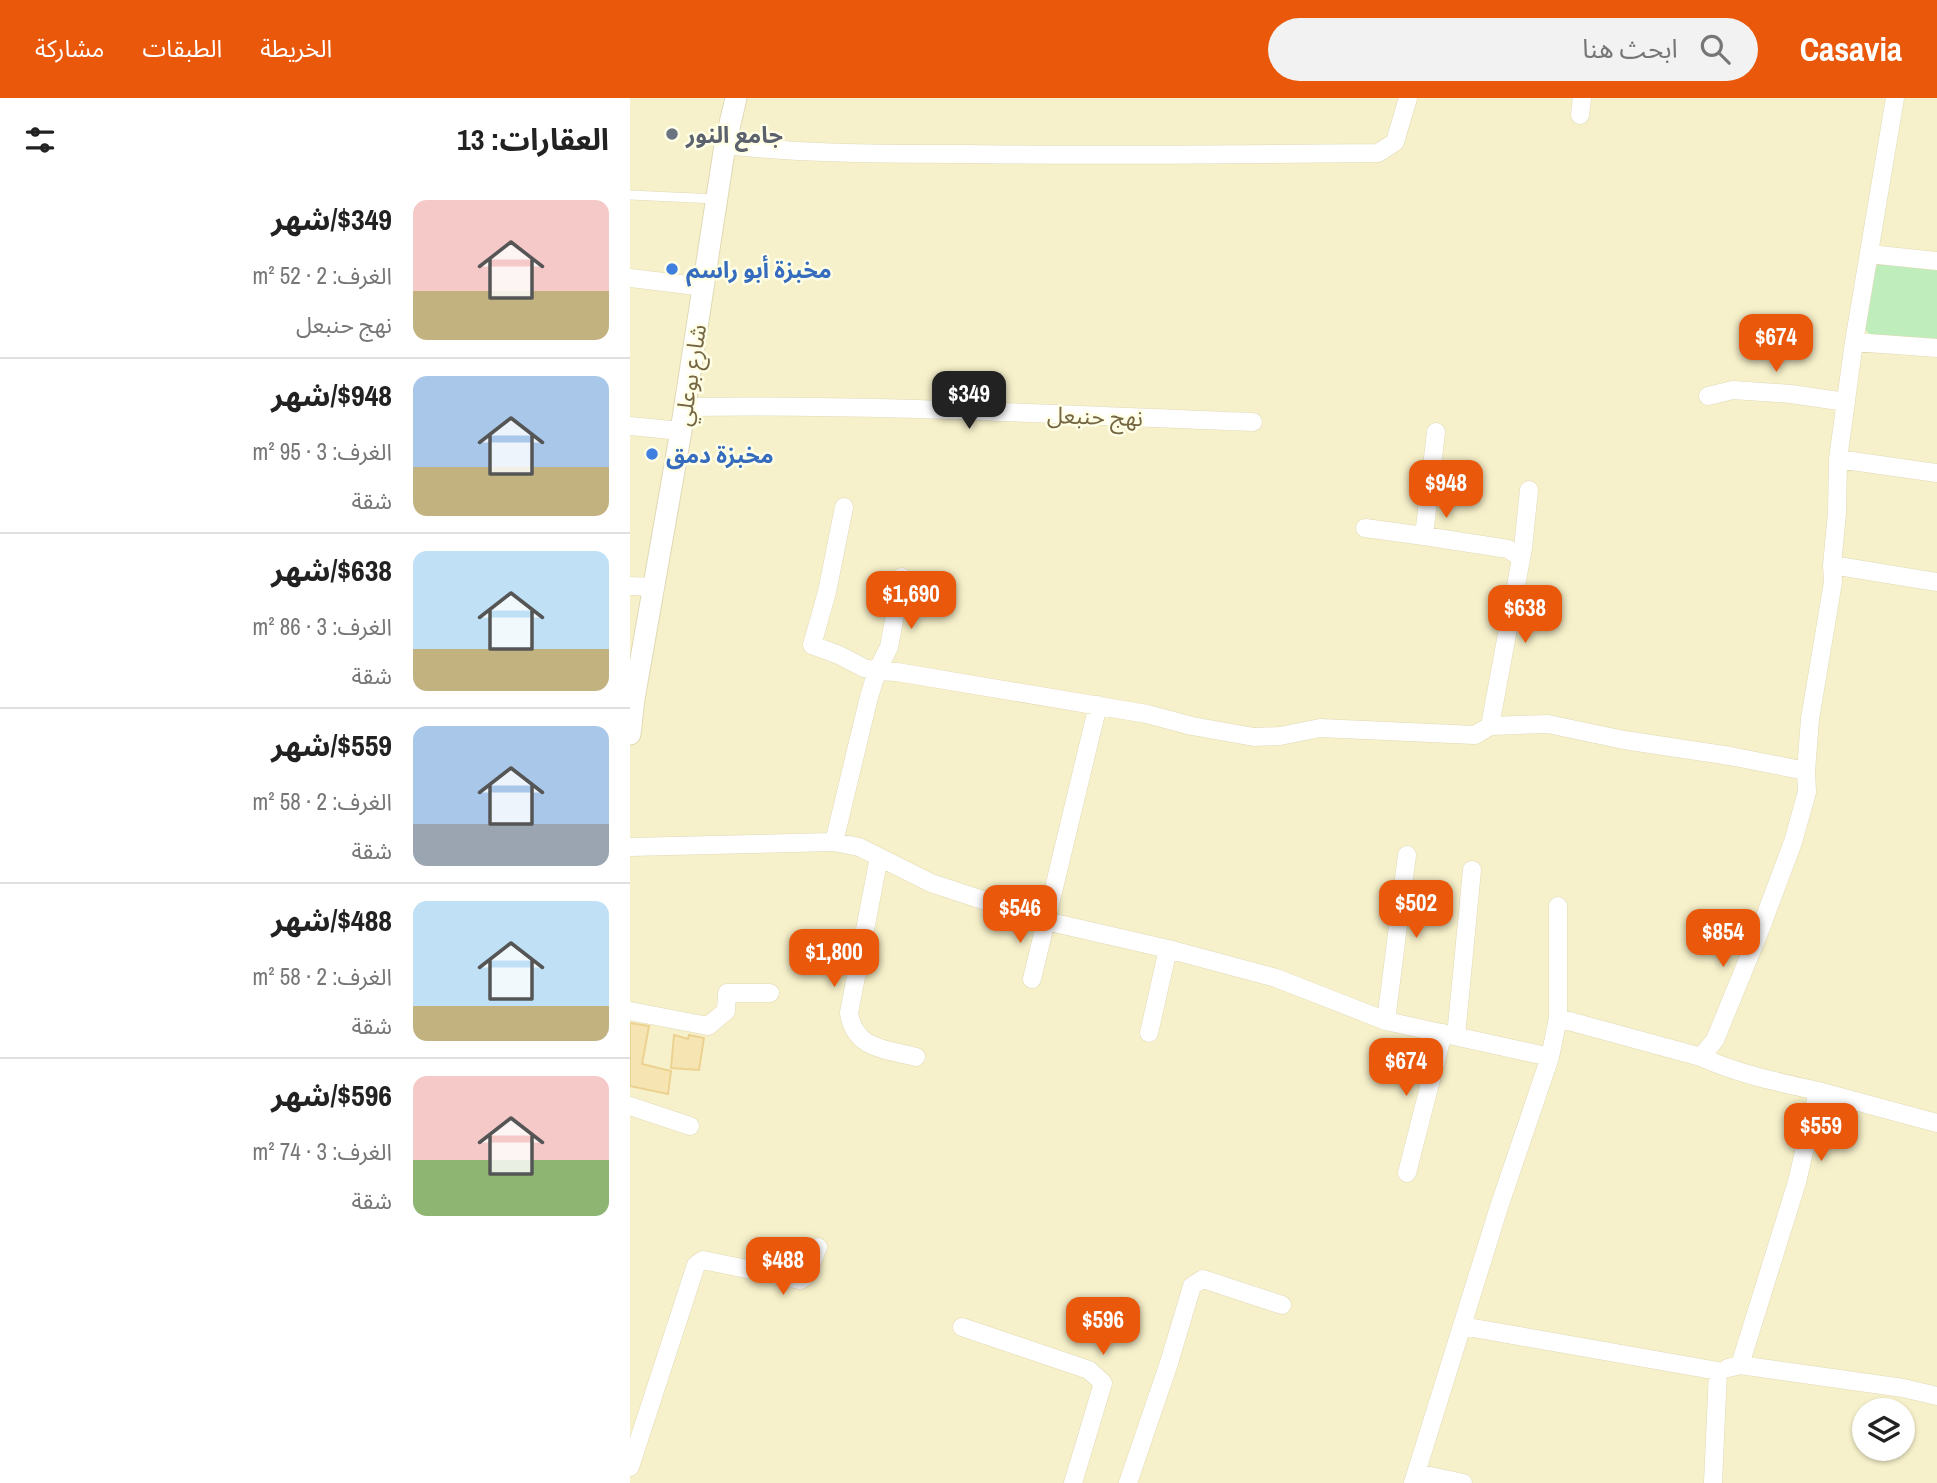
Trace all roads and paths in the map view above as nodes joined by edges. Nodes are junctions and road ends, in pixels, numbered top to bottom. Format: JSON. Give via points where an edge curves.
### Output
{"nodes":[{"id":1,"x":736,"y":98,"type":"edge"},
{"id":2,"x":1408,"y":98,"type":"edge"},
{"id":3,"x":1895,"y":98,"type":"edge"},
{"id":4,"x":725,"y":145,"type":"junction"},
{"id":5,"x":630,"y":195,"type":"edge"},
{"id":6,"x":716,"y":199,"type":"junction"},
{"id":7,"x":1869,"y":254,"type":"junction"},
{"id":8,"x":1937,"y":261,"type":"edge"},
{"id":9,"x":630,"y":278,"type":"edge"},
{"id":10,"x":704,"y":287,"type":"junction"},
{"id":11,"x":1854,"y":342,"type":"junction"},
{"id":12,"x":1937,"y":348,"type":"edge"},
{"id":13,"x":1708,"y":396,"type":"dead end"},
{"id":14,"x":1846,"y":402,"type":"junction"},
{"id":15,"x":685,"y":407,"type":"junction"},
{"id":16,"x":1253,"y":422,"type":"dead end"},
{"id":17,"x":630,"y":426,"type":"edge"},
{"id":18,"x":681,"y":431,"type":"junction"},
{"id":19,"x":1436,"y":432,"type":"dead end"},
{"id":20,"x":1839,"y":459,"type":"junction"},
{"id":21,"x":1937,"y":472,"type":"edge"},
{"id":22,"x":1529,"y":490,"type":"dead end"},
{"id":23,"x":844,"y":507,"type":"dead end"},
{"id":24,"x":1365,"y":528,"type":"dead end"},
{"id":25,"x":1424,"y":536,"type":"junction"},
{"id":26,"x":1520,"y":557,"type":"junction"},
{"id":27,"x":1832,"y":565,"type":"junction"},
{"id":28,"x":902,"y":577,"type":"dead end"},
{"id":29,"x":1937,"y":582,"type":"edge"},
{"id":30,"x":630,"y":586,"type":"edge"},
{"id":31,"x":653,"y":587,"type":"junction"},
{"id":32,"x":877,"y":671,"type":"junction"},
{"id":33,"x":1098,"y":705,"type":"junction"},
{"id":34,"x":1490,"y":726,"type":"junction"},
{"id":35,"x":630,"y":734,"type":"edge"},
{"id":36,"x":1806,"y":771,"type":"junction"},
{"id":37,"x":834,"y":842,"type":"junction"},
{"id":38,"x":630,"y":847,"type":"edge"},
{"id":39,"x":1407,"y":855,"type":"dead end"},
{"id":40,"x":879,"y":857,"type":"junction"},
{"id":41,"x":1472,"y":870,"type":"dead end"},
{"id":42,"x":1558,"y":906,"type":"dead end"},
{"id":43,"x":1046,"y":921,"type":"junction"},
{"id":44,"x":1168,"y":950,"type":"junction"},
{"id":45,"x":1032,"y":979,"type":"dead end"},
{"id":46,"x":770,"y":993,"type":"dead end"},
{"id":47,"x":630,"y":1011,"type":"edge"},
{"id":48,"x":1558,"y":1018,"type":"junction"},
{"id":49,"x":1386,"y":1021,"type":"junction"},
{"id":50,"x":1149,"y":1033,"type":"dead end"},
{"id":51,"x":1449,"y":1035,"type":"junction"},
{"id":52,"x":916,"y":1057,"type":"dead end"},
{"id":53,"x":1550,"y":1057,"type":"junction"},
{"id":54,"x":1701,"y":1057,"type":"junction"},
{"id":55,"x":1818,"y":1091,"type":"junction"},
{"id":56,"x":630,"y":1106,"type":"edge"},
{"id":57,"x":1937,"y":1123,"type":"edge"},
{"id":58,"x":690,"y":1126,"type":"dead end"},
{"id":59,"x":1406,"y":1173,"type":"dead end"},
{"id":60,"x":818,"y":1247,"type":"dead end"},
{"id":61,"x":1282,"y":1305,"type":"dead end"},
{"id":62,"x":1462,"y":1326,"type":"junction"},
{"id":63,"x":962,"y":1327,"type":"dead end"},
{"id":64,"x":1740,"y":1365,"type":"junction"},
{"id":65,"x":1718,"y":1371,"type":"junction"},
{"id":66,"x":1937,"y":1396,"type":"edge"},
{"id":67,"x":630,"y":1467,"type":"edge"},
{"id":68,"x":1414,"y":1478,"type":"edge"},
{"id":69,"x":1073,"y":1483,"type":"edge"},
{"id":70,"x":1128,"y":1483,"type":"edge"},
{"id":71,"x":1463,"y":1483,"type":"edge"},
{"id":72,"x":1713,"y":1483,"type":"edge"}],
"edges":[{"from":1,"to":4,"type":"street","name":"شارع بوعلي"},
{"from":2,"to":4,"type":"street","via":[[1395,142],[1378,153],[907,154]]},
{"from":3,"to":7,"type":"street"},
{"from":4,"to":6,"type":"street","name":"شارع بوعلي"},
{"from":5,"to":6,"type":"lane"},
{"from":6,"to":10,"type":"street","name":"شارع بوعلي"},
{"from":7,"to":8,"type":"street"},
{"from":7,"to":11,"type":"street"},
{"from":9,"to":10,"type":"street"},
{"from":10,"to":15,"type":"street","name":"شارع بوعلي"},
{"from":11,"to":12,"type":"street"},
{"from":11,"to":14,"type":"street"},
{"from":13,"to":14,"type":"street","via":[[1733,390]]},
{"from":14,"to":20,"type":"street"},
{"from":15,"to":16,"type":"street","name":"نهج حنبعل"},
{"from":15,"to":18,"type":"street","name":"شارع بوعلي"},
{"from":17,"to":18,"type":"street"},
{"from":18,"to":31,"type":"street","name":"شارع بوعلي"},
{"from":19,"to":25,"type":"street"},
{"from":20,"to":21,"type":"street"},
{"from":20,"to":27,"type":"street"},
{"from":22,"to":26,"type":"street"},
{"from":23,"to":32,"type":"street","via":[[812,645]]},
{"from":24,"to":25,"type":"street"},
{"from":25,"to":26,"type":"street","via":[[1508,549]]},
{"from":26,"to":34,"type":"street"},
{"from":27,"to":29,"type":"street"},
{"from":27,"to":36,"type":"street"},
{"from":28,"to":32,"type":"street","via":[[889,647]]},
{"from":30,"to":31,"type":"street"},
{"from":31,"to":35,"type":"street","name":"شارع بوعلي"},
{"from":32,"to":33,"type":"street"},
{"from":32,"to":37,"type":"street"},
{"from":33,"to":34,"type":"street","via":[[1254,737],[1320,728],[1475,735]]},
{"from":33,"to":43,"type":"street"},
{"from":34,"to":36,"type":"street","via":[[1548,724]]},
{"from":36,"to":54,"type":"street","via":[[1807,792],[1793,842],[1715,1040]]},
{"from":37,"to":38,"type":"street"},
{"from":37,"to":40,"type":"street"},
{"from":39,"to":49,"type":"street"},
{"from":40,"to":43,"type":"street","via":[[931,883]]},
{"from":40,"to":52,"type":"street","via":[[850,1020],[862,1041]]},
{"from":41,"to":51,"type":"street"},
{"from":42,"to":48,"type":"street"},
{"from":43,"to":44,"type":"street"},
{"from":43,"to":45,"type":"street"},
{"from":44,"to":49,"type":"street","via":[[1276,978]]},
{"from":44,"to":50,"type":"street"},
{"from":46,"to":47,"type":"street","via":[[727,993],[726,1011],[708,1026]]},
{"from":48,"to":53,"type":"street"},
{"from":48,"to":54,"type":"street"},
{"from":49,"to":51,"type":"street"},
{"from":51,"to":53,"type":"street"},
{"from":51,"to":59,"type":"street"},
{"from":53,"to":62,"type":"street"},
{"from":54,"to":55,"type":"street","via":[[1761,1079]]},
{"from":55,"to":57,"type":"street"},
{"from":55,"to":64,"type":"street","via":[[1797,1182]]},
{"from":56,"to":58,"type":"street"},
{"from":60,"to":67,"type":"street","via":[[800,1280],[703,1260],[696,1265]]},
{"from":61,"to":70,"type":"street","via":[[1203,1279],[1192,1286]]},
{"from":62,"to":65,"type":"street"},
{"from":62,"to":68,"type":"street"},
{"from":63,"to":69,"type":"street","via":[[1089,1370],[1103,1383]]},
{"from":64,"to":65,"type":"street"},
{"from":64,"to":66,"type":"street"},
{"from":65,"to":72,"type":"street"},
{"from":68,"to":71,"type":"street"}]}
